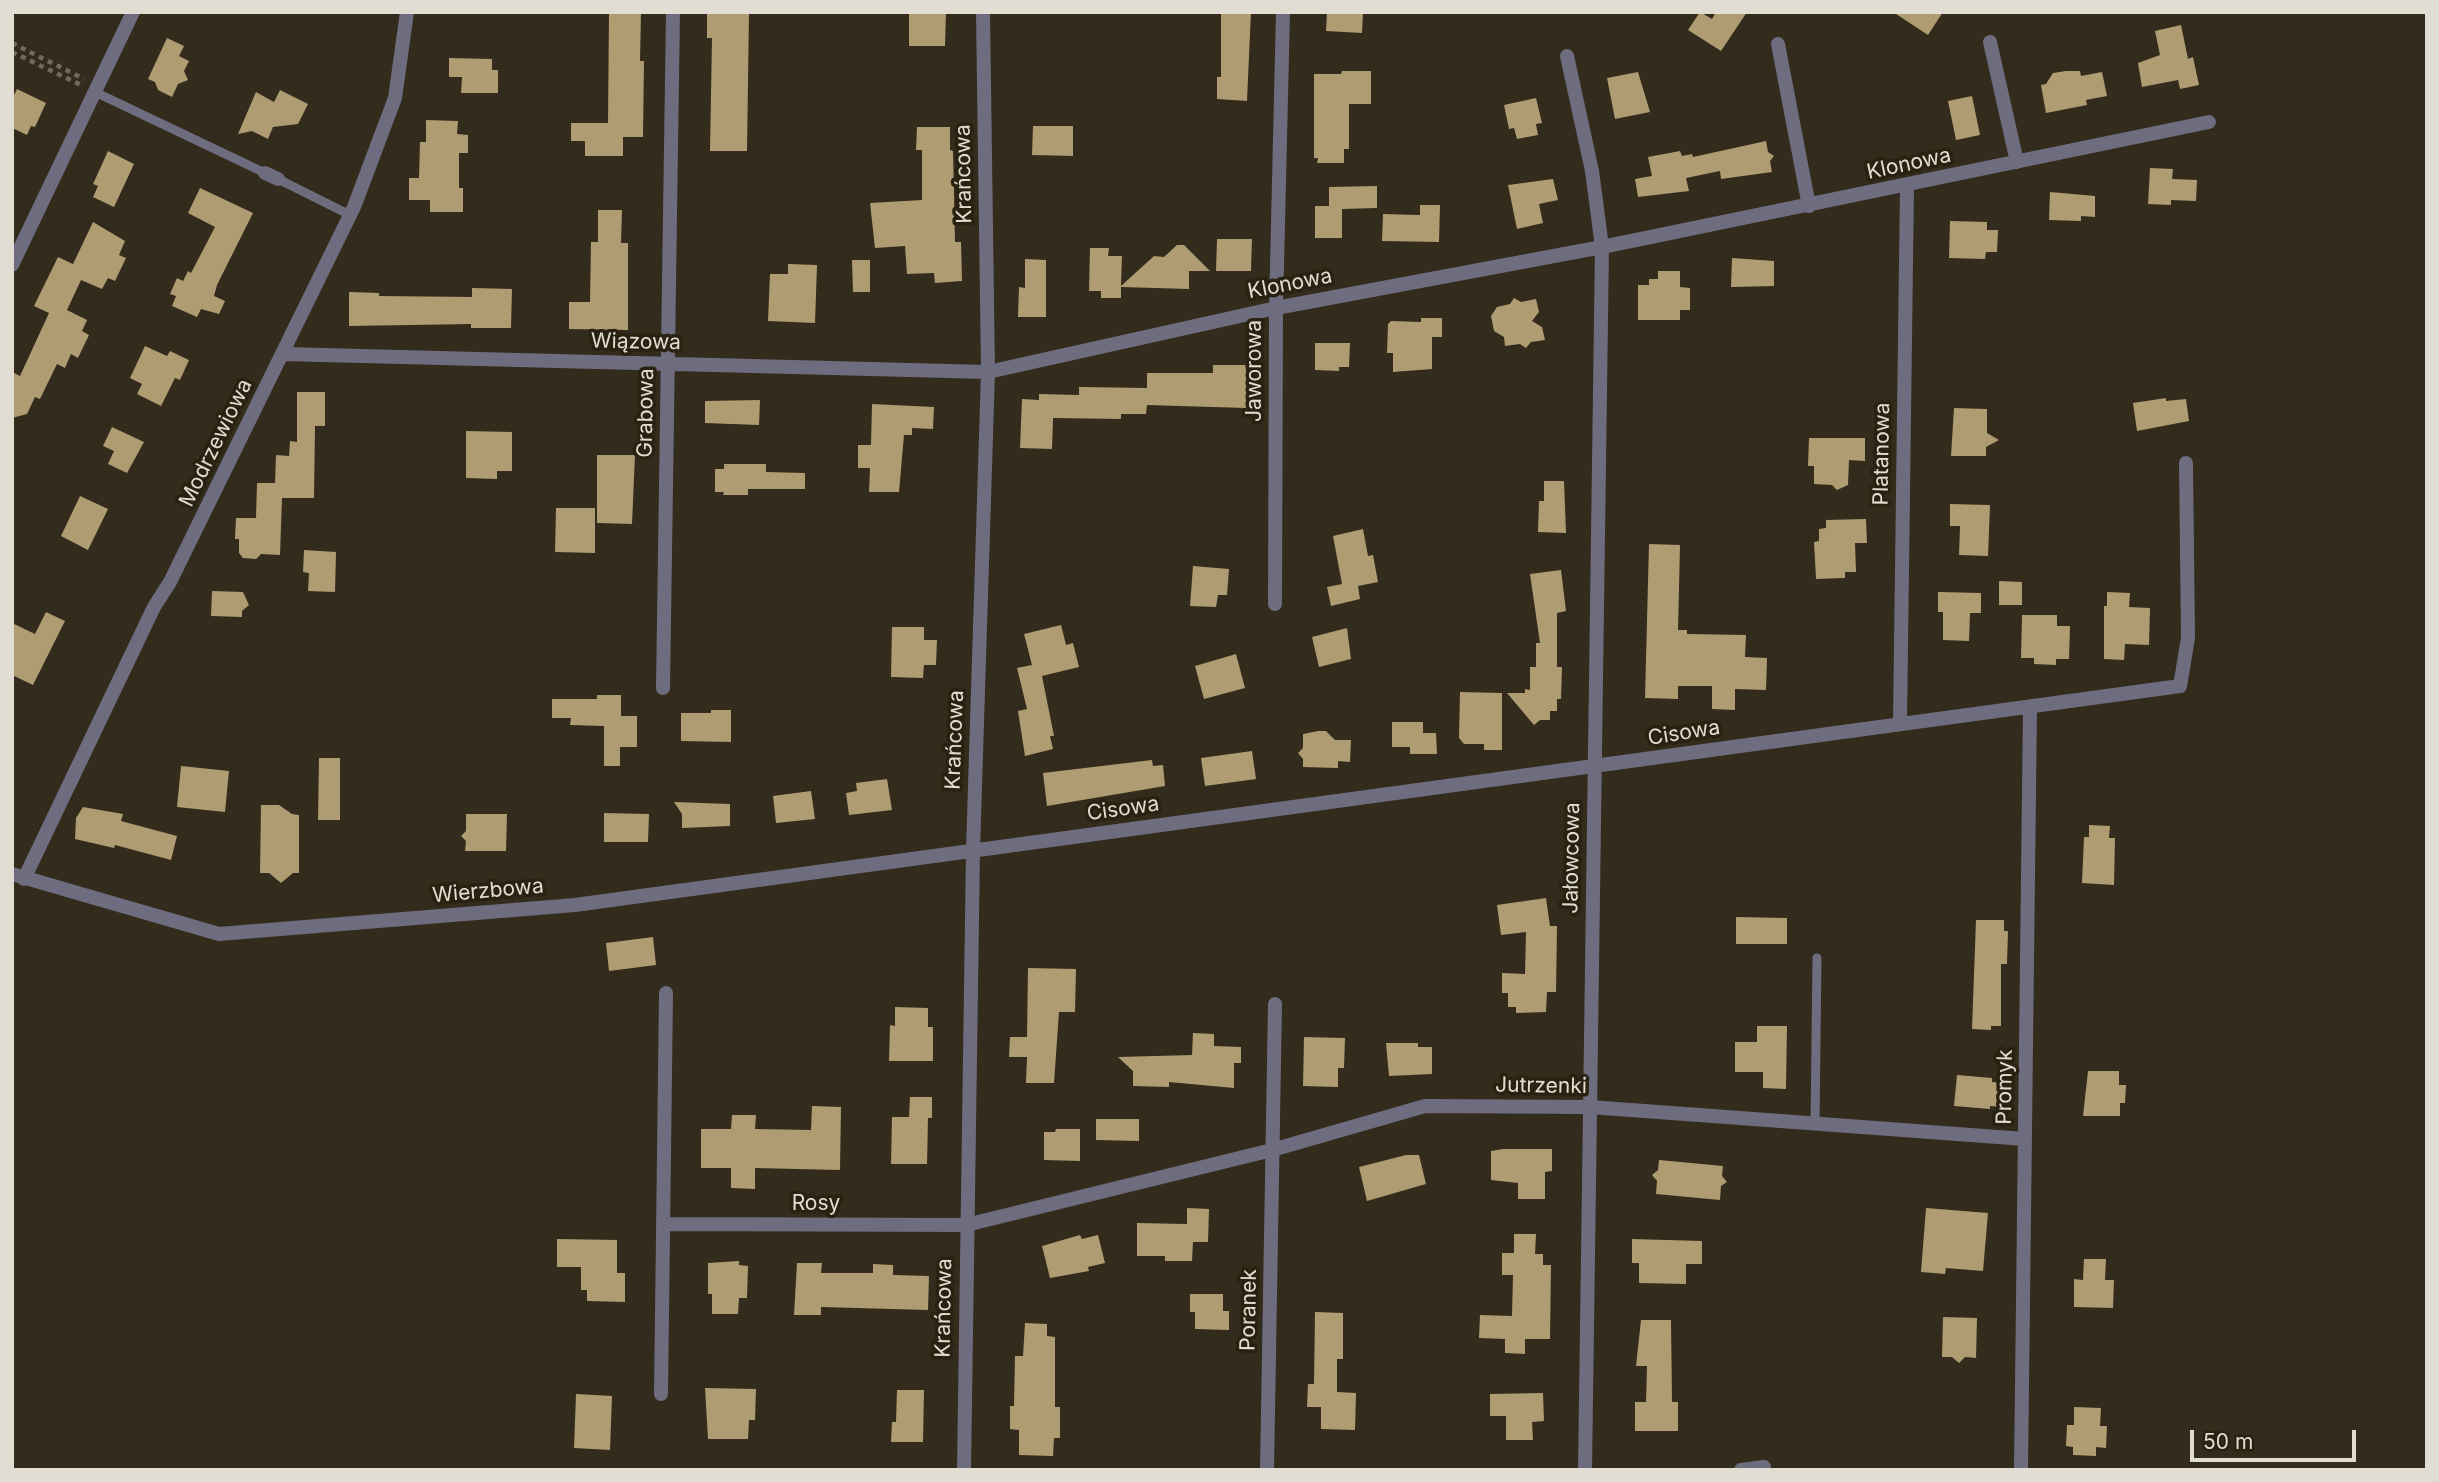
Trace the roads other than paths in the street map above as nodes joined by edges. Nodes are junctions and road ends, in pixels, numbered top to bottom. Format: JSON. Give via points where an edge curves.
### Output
{"nodes":[{"id":1,"x":133,"y":12,"type":"edge"},
{"id":2,"x":407,"y":12,"type":"edge"},
{"id":3,"x":673,"y":12,"type":"edge"},
{"id":4,"x":983,"y":12,"type":"edge"},
{"id":5,"x":1283,"y":12,"type":"edge"},
{"id":6,"x":1990,"y":42,"type":"dead end"},
{"id":7,"x":1778,"y":44,"type":"dead end"},
{"id":8,"x":1567,"y":56,"type":"dead end"},
{"id":9,"x":96,"y":88,"type":"junction"},
{"id":10,"x":2209,"y":122,"type":"dead end"},
{"id":11,"x":2017,"y":162,"type":"junction"},
{"id":12,"x":1907,"y":186,"type":"junction"},
{"id":13,"x":1809,"y":206,"type":"junction"},
{"id":14,"x":350,"y":215,"type":"junction"},
{"id":15,"x":1602,"y":247,"type":"junction"},
{"id":16,"x":12,"y":265,"type":"edge"},
{"id":17,"x":1276,"y":307,"type":"junction"},
{"id":18,"x":283,"y":354,"type":"junction"},
{"id":19,"x":668,"y":364,"type":"junction"},
{"id":20,"x":988,"y":372,"type":"junction"},
{"id":21,"x":2186,"y":463,"type":"dead end"},
{"id":22,"x":1275,"y":604,"type":"dead end"},
{"id":23,"x":663,"y":688,"type":"dead end"},
{"id":24,"x":2030,"y":706,"type":"junction"},
{"id":25,"x":1900,"y":722,"type":"junction"},
{"id":26,"x":1595,"y":768,"type":"junction"},
{"id":27,"x":972,"y":850,"type":"junction"},
{"id":28,"x":18,"y":876,"type":"edge"},
{"id":29,"x":1817,"y":958,"type":"dead end"},
{"id":30,"x":666,"y":993,"type":"dead end"},
{"id":31,"x":1275,"y":1004,"type":"dead end"},
{"id":32,"x":1590,"y":1107,"type":"junction"},
{"id":33,"x":1815,"y":1124,"type":"junction"},
{"id":34,"x":2025,"y":1139,"type":"junction"},
{"id":35,"x":1272,"y":1150,"type":"junction"},
{"id":36,"x":664,"y":1224,"type":"junction"},
{"id":37,"x":966,"y":1225,"type":"junction"},
{"id":38,"x":661,"y":1394,"type":"dead end"},
{"id":39,"x":1763,"y":1467,"type":"dead end"},
{"id":40,"x":964,"y":1470,"type":"edge"},
{"id":41,"x":1267,"y":1470,"type":"edge"},
{"id":42,"x":1585,"y":1470,"type":"edge"},
{"id":43,"x":1741,"y":1470,"type":"edge"},
{"id":44,"x":2021,"y":1470,"type":"edge"}],
"edges":[{"from":1,"to":9,"type":"street"},
{"from":2,"to":14,"type":"street","name":"Modrzewiowa","via":[[396,98]]},
{"from":3,"to":19,"type":"street","name":"Grabowa"},
{"from":4,"to":20,"type":"street","name":"Krańcowa"},
{"from":5,"to":17,"type":"street","name":"Jaworowa"},
{"from":6,"to":11,"type":"street"},
{"from":7,"to":13,"type":"street"},
{"from":8,"to":15,"type":"street","via":[[1592,170]]},
{"from":9,"to":14,"type":"lane"},
{"from":9,"to":16,"type":"street"},
{"from":10,"to":11,"type":"street","name":"Klonowa"},
{"from":11,"to":12,"type":"street","name":"Klonowa"},
{"from":12,"to":13,"type":"street","name":"Klonowa"},
{"from":12,"to":25,"type":"street","name":"Platanowa"},
{"from":13,"to":15,"type":"street","name":"Klonowa"},
{"from":14,"to":18,"type":"street","name":"Modrzewiowa"},
{"from":15,"to":17,"type":"street","name":"Klonowa"},
{"from":15,"to":26,"type":"street","name":"Jałowcowa"},
{"from":17,"to":20,"type":"street","name":"Klonowa"},
{"from":17,"to":22,"type":"street","name":"Jaworowa"},
{"from":18,"to":19,"type":"street","name":"Wiązowa"},
{"from":18,"to":28,"type":"street","name":"Modrzewiowa"},
{"from":19,"to":20,"type":"street","name":"Wiązowa"},
{"from":19,"to":23,"type":"street","name":"Grabowa"},
{"from":20,"to":27,"type":"street","name":"Krańcowa"},
{"from":21,"to":24,"type":"street","name":"Cisowa","via":[[2188,638],[2180,686]]},
{"from":24,"to":25,"type":"street","name":"Cisowa"},
{"from":24,"to":34,"type":"street","name":"Promyk"},
{"from":25,"to":26,"type":"street","name":"Cisowa"},
{"from":26,"to":27,"type":"street","name":"Cisowa"},
{"from":26,"to":32,"type":"street","name":"Jałowcowa"},
{"from":27,"to":28,"type":"street","name":"Wierzbowa","via":[[575,905],[219,934]]},
{"from":27,"to":37,"type":"street","name":"Krańcowa"},
{"from":29,"to":33,"type":"lane"},
{"from":30,"to":36,"type":"street"},
{"from":31,"to":35,"type":"street"},
{"from":32,"to":33,"type":"street","name":"Jutrzenki"},
{"from":32,"to":35,"type":"street","name":"Jutrzenki","via":[[1425,1106]]},
{"from":32,"to":42,"type":"street","name":"Jałowcowa"},
{"from":33,"to":34,"type":"street","name":"Jutrzenki"},
{"from":34,"to":44,"type":"street","name":"Promyk"},
{"from":35,"to":37,"type":"street","name":"Jutrzenki"},
{"from":35,"to":41,"type":"street","name":"Poranek"},
{"from":36,"to":37,"type":"street","name":"Rosy"},
{"from":36,"to":38,"type":"street"},
{"from":37,"to":40,"type":"street","name":"Krańcowa"},
{"from":39,"to":43,"type":"street"}]}
